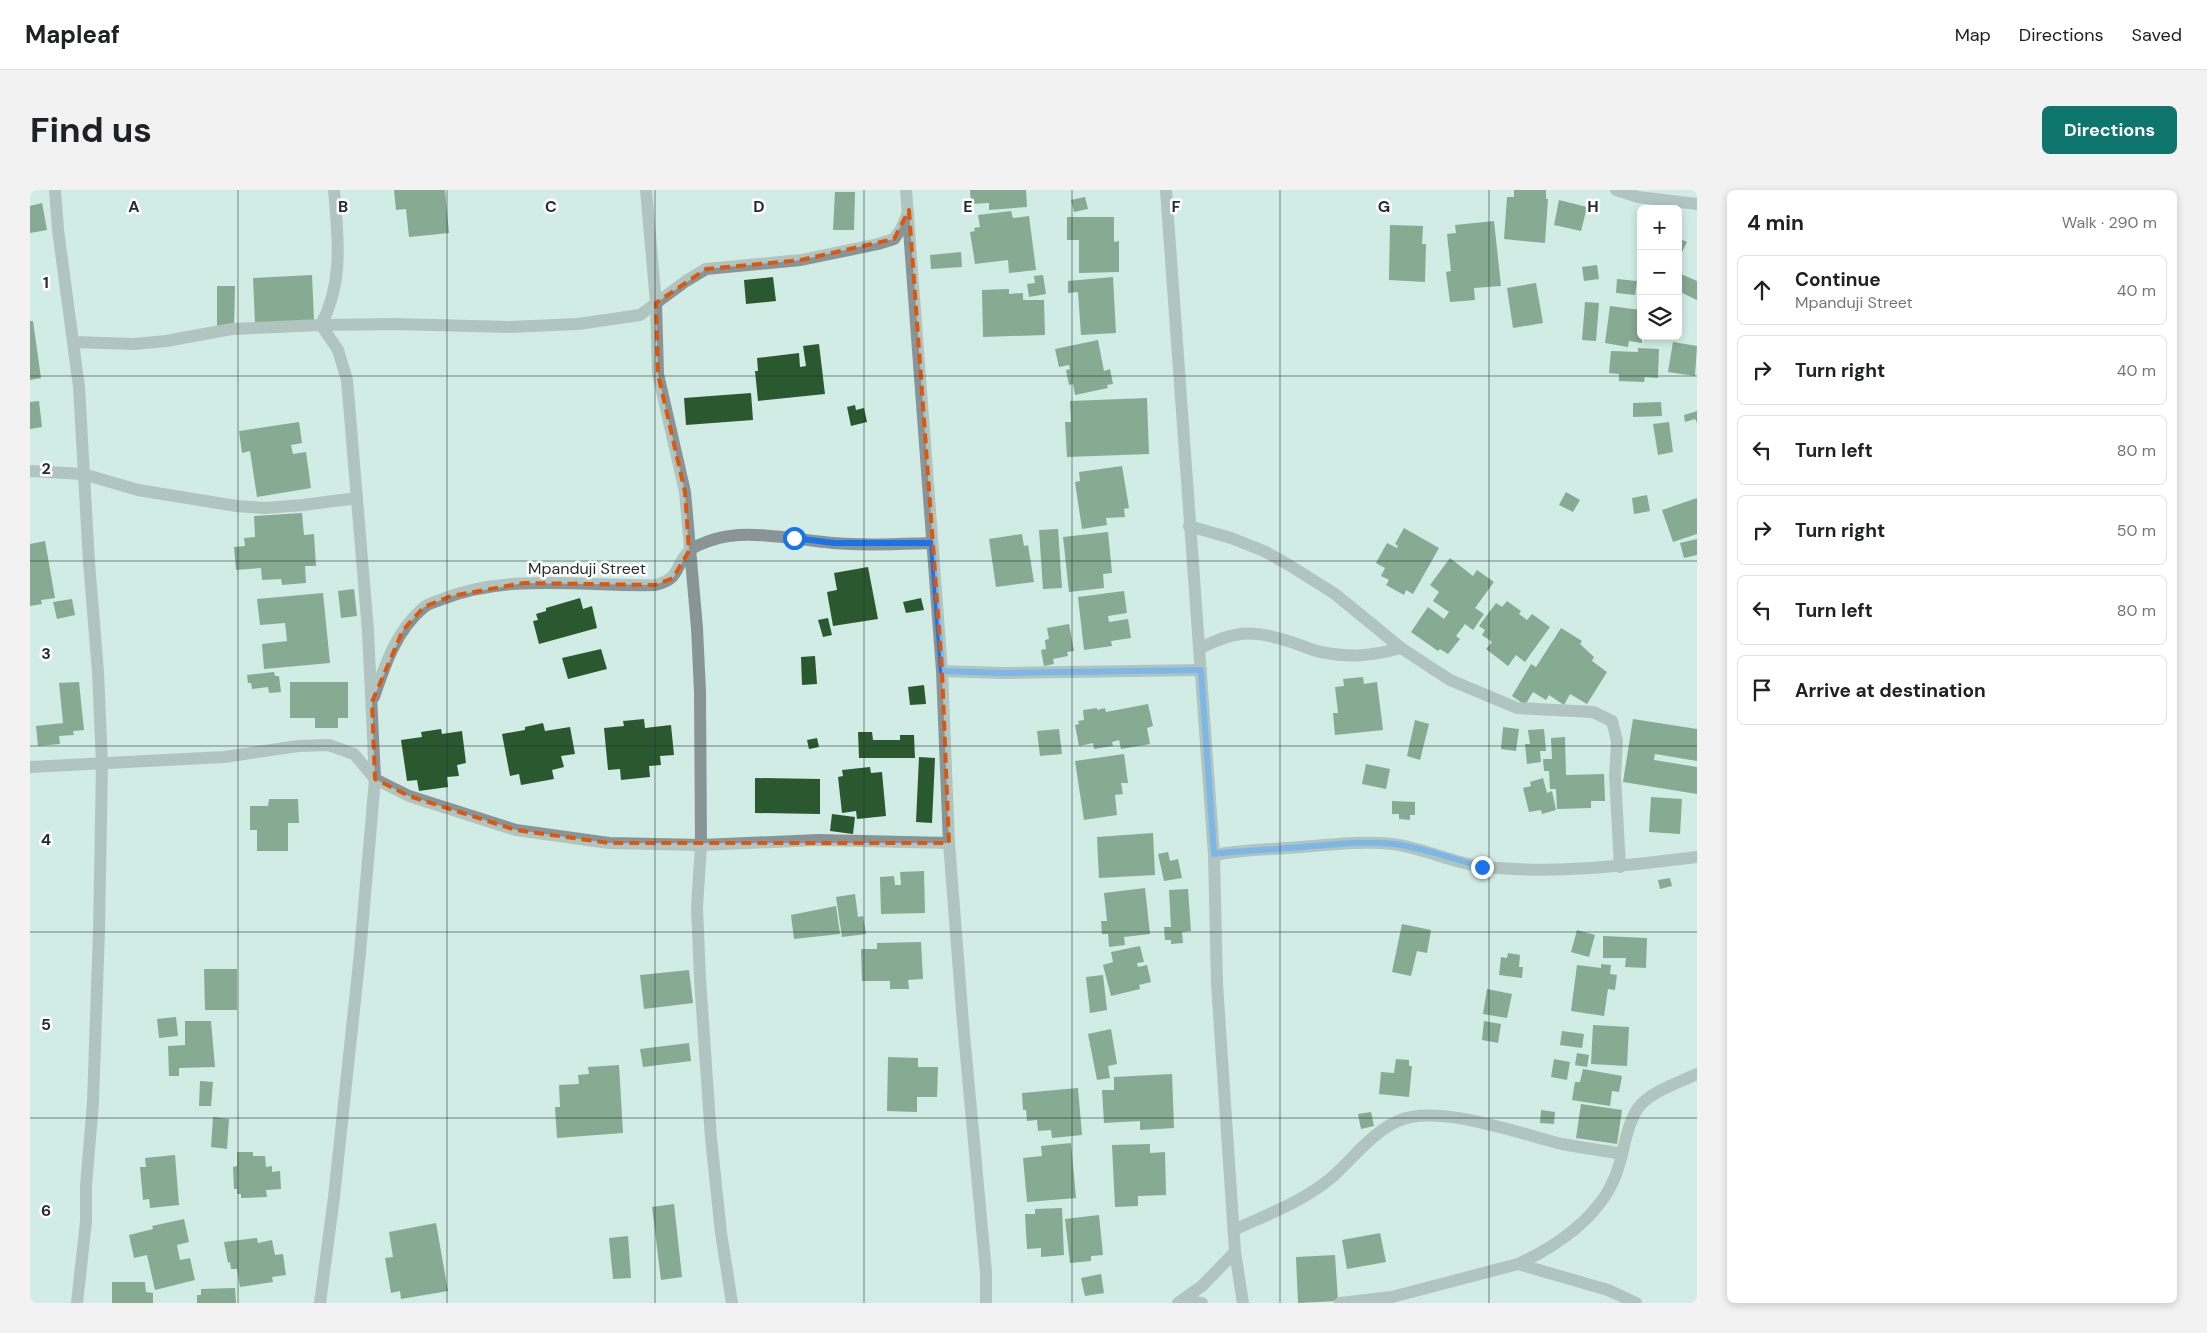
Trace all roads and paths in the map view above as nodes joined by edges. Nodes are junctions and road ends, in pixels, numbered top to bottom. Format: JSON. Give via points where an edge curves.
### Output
{"nodes":[{"id":1,"x":55,"y":190,"type":"edge"},
{"id":2,"x":334,"y":190,"type":"edge"},
{"id":3,"x":646,"y":190,"type":"edge"},
{"id":4,"x":906,"y":190,"type":"edge"},
{"id":5,"x":1166,"y":190,"type":"edge"},
{"id":6,"x":1616,"y":190,"type":"edge"},
{"id":7,"x":1697,"y":204,"type":"edge"},
{"id":8,"x":909,"y":210,"type":"junction"},
{"id":9,"x":656,"y":304,"type":"junction"},
{"id":10,"x":322,"y":325,"type":"junction"},
{"id":11,"x":72,"y":342,"type":"junction"},
{"id":12,"x":30,"y":471,"type":"edge"},
{"id":13,"x":83,"y":474,"type":"junction"},
{"id":14,"x":357,"y":498,"type":"junction"},
{"id":15,"x":1189,"y":526,"type":"junction"},
{"id":16,"x":932,"y":543,"type":"junction"},
{"id":17,"x":689,"y":551,"type":"junction"},
{"id":18,"x":1401,"y":648,"type":"junction"},
{"id":19,"x":1199,"y":650,"type":"junction"},
{"id":20,"x":1201,"y":670,"type":"junction"},
{"id":21,"x":942,"y":671,"type":"junction"},
{"id":22,"x":372,"y":702,"type":"junction"},
{"id":23,"x":102,"y":764,"type":"junction"},
{"id":24,"x":30,"y":767,"type":"edge"},
{"id":25,"x":375,"y":779,"type":"junction"},
{"id":26,"x":949,"y":843,"type":"junction"},
{"id":27,"x":700,"y":845,"type":"junction"},
{"id":28,"x":1214,"y":854,"type":"junction"},
{"id":29,"x":1697,"y":857,"type":"edge"},
{"id":30,"x":1620,"y":867,"type":"junction"},
{"id":31,"x":1697,"y":1074,"type":"edge"},
{"id":32,"x":1622,"y":1154,"type":"junction"},
{"id":33,"x":1234,"y":1230,"type":"junction"},
{"id":34,"x":1235,"y":1252,"type":"junction"},
{"id":35,"x":1518,"y":1264,"type":"junction"},
{"id":36,"x":1181,"y":1302,"type":"edge"},
{"id":37,"x":77,"y":1303,"type":"edge"},
{"id":38,"x":320,"y":1303,"type":"edge"},
{"id":39,"x":732,"y":1303,"type":"edge"},
{"id":40,"x":986,"y":1303,"type":"edge"},
{"id":41,"x":1202,"y":1303,"type":"edge"},
{"id":42,"x":1243,"y":1303,"type":"edge"},
{"id":43,"x":1340,"y":1303,"type":"edge"},
{"id":44,"x":1636,"y":1303,"type":"edge"}],
"edges":[{"from":1,"to":11,"type":"street"},
{"from":2,"to":10,"type":"street","via":[[337,282],[331,307]]},
{"from":3,"to":9,"type":"street"},
{"from":4,"to":8,"type":"street"},
{"from":5,"to":15,"type":"street"},
{"from":6,"to":7,"type":"street","via":[[1638,197]]},
{"from":8,"to":9,"type":"street","via":[[894,239],[801,260],[706,269]]},
{"from":8,"to":16,"type":"street"},
{"from":9,"to":10,"type":"street","via":[[640,315],[578,324],[509,327]]},
{"from":9,"to":17,"type":"street","via":[[658,374],[685,492]]},
{"from":10,"to":11,"type":"street","via":[[232,329],[134,344]]},
{"from":10,"to":14,"type":"street","via":[[338,350],[347,380]]},
{"from":11,"to":13,"type":"street","via":[[79,387]]},
{"from":12,"to":13,"type":"street"},
{"from":13,"to":14,"type":"street","via":[[138,490],[236,506],[284,507]]},
{"from":13,"to":23,"type":"street"},
{"from":14,"to":22,"type":"street"},
{"from":15,"to":18,"type":"street","via":[[1231,538],[1289,564],[1335,594]]},
{"from":15,"to":19,"type":"street"},
{"from":16,"to":17,"type":"street","via":[[834,543],[732,536],[712,540]]},
{"from":16,"to":21,"type":"street"},
{"from":17,"to":22,"type":"street","name":"Mpanduji Street","via":[[673,578],[656,585],[515,584],[486,587],[424,607],[403,630],[386,663]]},
{"from":17,"to":27,"type":"street","via":[[700,692]]},
{"from":18,"to":19,"type":"street","via":[[1370,656],[1350,656],[1319,651],[1260,634],[1242,633]]},
{"from":18,"to":30,"type":"street","via":[[1450,680],[1518,708],[1593,712],[1612,721],[1617,741],[1615,776]]},
{"from":19,"to":20,"type":"street"},
{"from":20,"to":21,"type":"street"},
{"from":20,"to":28,"type":"street"},
{"from":21,"to":26,"type":"street"},
{"from":22,"to":25,"type":"street"},
{"from":23,"to":24,"type":"street"},
{"from":23,"to":25,"type":"street","via":[[224,757],[298,746],[329,745],[354,754]]},
{"from":23,"to":37,"type":"street","via":[[93,1102],[86,1222]]},
{"from":25,"to":27,"type":"street","via":[[409,796],[516,830],[610,843]]},
{"from":25,"to":38,"type":"street","via":[[360,953]]},
{"from":26,"to":27,"type":"street","via":[[818,840]]},
{"from":26,"to":40,"type":"street"},
{"from":27,"to":39,"type":"street","via":[[697,907],[711,1138]]},
{"from":28,"to":30,"type":"street","via":[[1364,843],[1415,848],[1482,867],[1570,870]]},
{"from":28,"to":33,"type":"street","via":[[1218,984]]},
{"from":29,"to":30,"type":"street"},
{"from":31,"to":32,"type":"street","via":[[1657,1092],[1639,1107]]},
{"from":32,"to":33,"type":"street","via":[[1563,1144],[1452,1117],[1413,1117],[1398,1121],[1379,1133],[1330,1179]]},
{"from":32,"to":35,"type":"street","via":[[1602,1202],[1553,1245]]},
{"from":33,"to":34,"type":"street"},
{"from":34,"to":36,"type":"street","via":[[1202,1286]]},
{"from":34,"to":42,"type":"street"},
{"from":35,"to":43,"type":"street","via":[[1392,1297]]},
{"from":35,"to":44,"type":"street","via":[[1608,1290]]},
{"from":36,"to":41,"type":"street"}]}
